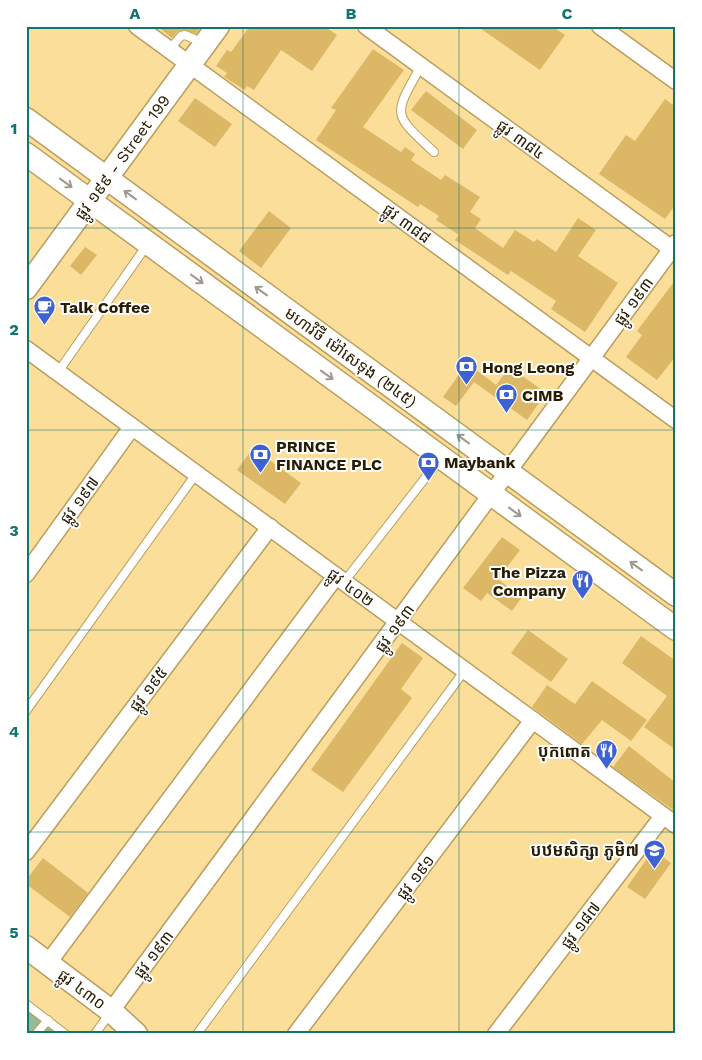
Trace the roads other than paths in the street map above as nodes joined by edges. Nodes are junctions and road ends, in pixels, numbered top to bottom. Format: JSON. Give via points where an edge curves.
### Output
{"nodes":[{"id":1,"x":137,"y":26,"type":"edge"},
{"id":2,"x":366,"y":26,"type":"edge"},
{"id":3,"x":600,"y":26,"type":"edge"},
{"id":4,"x":211,"y":35,"type":"edge"},
{"id":5,"x":169,"y":50,"type":"junction"},
{"id":6,"x":190,"y":65,"type":"junction"},
{"id":7,"x":421,"y":66,"type":"junction"},
{"id":8,"x":676,"y":81,"type":"edge"},
{"id":9,"x":26,"y":119,"type":"edge"},
{"id":10,"x":434,"y":152,"type":"dead end"},
{"id":11,"x":26,"y":154,"type":"edge"},
{"id":12,"x":107,"y":178,"type":"junction"},
{"id":13,"x":90,"y":201,"type":"junction"},
{"id":14,"x":148,"y":244,"type":"junction"},
{"id":15,"x":674,"y":248,"type":"edge"},
{"id":16,"x":26,"y":288,"type":"edge"},
{"id":17,"x":26,"y":349,"type":"edge"},
{"id":18,"x":592,"y":358,"type":"junction"},
{"id":19,"x":58,"y":372,"type":"junction"},
{"id":20,"x":676,"y":420,"type":"edge"},
{"id":21,"x":132,"y":426,"type":"junction"},
{"id":22,"x":441,"y":459,"type":"junction"},
{"id":23,"x":509,"y":473,"type":"junction"},
{"id":24,"x":196,"y":474,"type":"junction"},
{"id":25,"x":492,"y":495,"type":"junction"},
{"id":26,"x":270,"y":527,"type":"junction"},
{"id":27,"x":26,"y":574,"type":"edge"},
{"id":28,"x":340,"y":579,"type":"junction"},
{"id":29,"x":676,"y":595,"type":"edge"},
{"id":30,"x":399,"y":622,"type":"junction"},
{"id":31,"x":676,"y":629,"type":"edge"},
{"id":32,"x":465,"y":670,"type":"junction"},
{"id":33,"x":26,"y":712,"type":"edge"},
{"id":34,"x":533,"y":720,"type":"junction"},
{"id":35,"x":669,"y":820,"type":"edge"},
{"id":36,"x":26,"y":852,"type":"edge"},
{"id":37,"x":26,"y":948,"type":"edge"},
{"id":38,"x":48,"y":963,"type":"junction"},
{"id":39,"x":26,"y":1004,"type":"edge"},
{"id":40,"x":111,"y":1011,"type":"junction"},
{"id":41,"x":48,"y":1020,"type":"junction"},
{"id":42,"x":36,"y":1034,"type":"edge"},
{"id":43,"x":65,"y":1034,"type":"edge"},
{"id":44,"x":95,"y":1034,"type":"edge"},
{"id":45,"x":136,"y":1034,"type":"edge"},
{"id":46,"x":197,"y":1034,"type":"edge"},
{"id":47,"x":296,"y":1034,"type":"edge"},
{"id":48,"x":496,"y":1034,"type":"edge"}],
"edges":[{"from":1,"to":5,"type":"street","name":"ផ្លូវ ៣៨៨"},
{"from":2,"to":7,"type":"street","name":"ផ្លូវ ៣៨៤"},
{"from":3,"to":8,"type":"street"},
{"from":4,"to":5,"type":"lane","via":[[181,36]]},
{"from":4,"to":6,"type":"main road","name":"ផ្លូវ ១៩៩ - Street 199"},
{"from":5,"to":6,"type":"street","name":"ផ្លូវ ៣៨៨"},
{"from":6,"to":12,"type":"main road","name":"ផ្លូវ ១៩៩ - Street 199"},
{"from":6,"to":18,"type":"street","name":"ផ្លូវ ៣៨៨"},
{"from":7,"to":10,"type":"lane","via":[[400,104],[401,117],[406,126]]},
{"from":7,"to":15,"type":"street","name":"ផ្លូវ ៣៨៤"},
{"from":9,"to":12,"type":"main road","name":"មហាវិថី ម៉ៅសេទុង (២៤៥)"},
{"from":11,"to":13,"type":"main road","name":"មហាវិថី ម៉ៅសេទុង (២៤៥)","one_way":true},
{"from":12,"to":13,"type":"main road","name":"ផ្លូវ ១៩៩ - Street 199"},
{"from":23,"to":12,"type":"main road","name":"មហាវិថី ម៉ៅសេទុង (២៤៥)","one_way":true},
{"from":13,"to":14,"type":"main road","name":"មហាវិថី ម៉ៅសេទុង (២៤៥)"},
{"from":13,"to":16,"type":"main road","name":"ផ្លូវ ១៩៩ - Street 199"},
{"from":14,"to":19,"type":"lane"},
{"from":14,"to":22,"type":"main road","name":"មហាវិថី ម៉ៅសេទុង (២៤៥)","one_way":true},
{"from":15,"to":18,"type":"street","name":"ផ្លូវ ១៩៣"},
{"from":17,"to":19,"type":"street","name":"ផ្លូវ ៤០២"},
{"from":18,"to":20,"type":"street","name":"ផ្លូវ ៣៨៨"},
{"from":18,"to":23,"type":"street","name":"ផ្លូវ ១៩៣"},
{"from":19,"to":21,"type":"street","name":"ផ្លូវ ៤០២"},
{"from":21,"to":24,"type":"street","name":"ផ្លូវ ៤០២"},
{"from":21,"to":27,"type":"street","name":"ផ្លូវ ១៩៧"},
{"from":22,"to":25,"type":"main road","name":"មហាវិថី ម៉ៅសេទុង (២៤៥)"},
{"from":22,"to":28,"type":"lane"},
{"from":23,"to":25,"type":"street","name":"ផ្លូវ ១៩៣"},
{"from":29,"to":23,"type":"main road","name":"មហាវិថី ម៉ៅសេទុង (២៤៥)","one_way":true},
{"from":24,"to":26,"type":"street","name":"ផ្លូវ ៤០២"},
{"from":24,"to":33,"type":"lane"},
{"from":25,"to":30,"type":"street","name":"ផ្លូវ ១៩៣"},
{"from":25,"to":31,"type":"main road","name":"មហាវិថី ម៉ៅសេទុង (២៤៥)","one_way":true},
{"from":26,"to":28,"type":"street","name":"ផ្លូវ ៤០២"},
{"from":26,"to":36,"type":"street","name":"ផ្លូវ ១៩៥"},
{"from":28,"to":30,"type":"street","name":"ផ្លូវ ៤០២"},
{"from":28,"to":38,"type":"street"},
{"from":30,"to":32,"type":"street","name":"ផ្លូវ ៤០២"},
{"from":30,"to":40,"type":"street","name":"ផ្លូវ ១៩៣"},
{"from":32,"to":34,"type":"street","name":"ផ្លូវ ៤០២"},
{"from":32,"to":46,"type":"lane"},
{"from":34,"to":35,"type":"street","name":"ផ្លូវ ៤០២"},
{"from":34,"to":47,"type":"street","name":"ផ្លូវ ១៩១"},
{"from":35,"to":48,"type":"street","name":"ផ្លូវ ១៨៧"},
{"from":37,"to":38,"type":"main road","name":"ផ្លូវ ៤៣០"},
{"from":38,"to":40,"type":"main road","name":"ផ្លូវ ៤៣០"},
{"from":39,"to":41,"type":"lane"},
{"from":40,"to":44,"type":"lane"},
{"from":40,"to":45,"type":"main road","name":"ផ្លូវ ៤៣០"},
{"from":41,"to":42,"type":"lane"},
{"from":41,"to":43,"type":"lane"}]}
